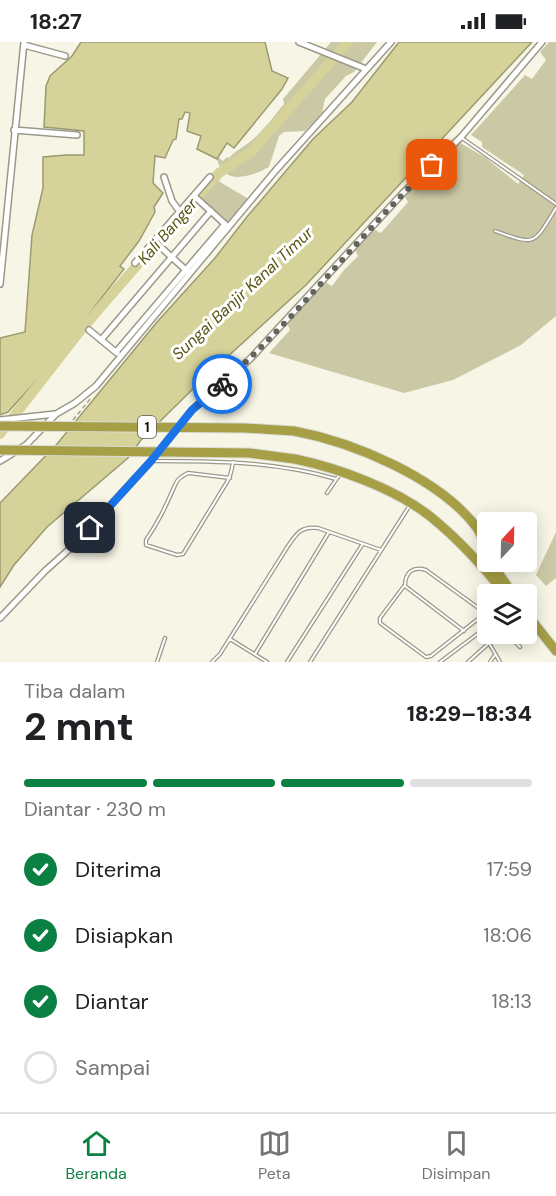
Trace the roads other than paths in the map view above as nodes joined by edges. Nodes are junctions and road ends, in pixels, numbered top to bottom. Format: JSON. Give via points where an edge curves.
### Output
{"nodes":[{"id":1,"x":300,"y":42,"type":"edge"},
{"id":2,"x":391,"y":42,"type":"edge"},
{"id":3,"x":543,"y":42,"type":"edge"},
{"id":4,"x":24,"y":44,"type":"edge"},
{"id":5,"x":65,"y":56,"type":"dead end"},
{"id":6,"x":366,"y":69,"type":"junction"},
{"id":7,"x":14,"y":130,"type":"junction"},
{"id":8,"x":76,"y":135,"type":"dead end"},
{"id":9,"x":461,"y":137,"type":"junction"},
{"id":10,"x":164,"y":177,"type":"dead end"},
{"id":11,"x":210,"y":177,"type":"dead end"},
{"id":12,"x":194,"y":196,"type":"junction"},
{"id":13,"x":556,"y":206,"type":"edge"},
{"id":14,"x":211,"y":211,"type":"junction"},
{"id":15,"x":180,"y":212,"type":"junction"},
{"id":16,"x":226,"y":225,"type":"junction"},
{"id":17,"x":495,"y":231,"type":"dead end"},
{"id":18,"x":2,"y":233,"type":"edge"},
{"id":19,"x":154,"y":242,"type":"junction"},
{"id":20,"x":172,"y":257,"type":"junction"},
{"id":21,"x":135,"y":263,"type":"dead end"},
{"id":22,"x":188,"y":272,"type":"junction"},
{"id":23,"x":0,"y":284,"type":"edge"},
{"id":24,"x":89,"y":330,"type":"dead end"},
{"id":25,"x":101,"y":340,"type":"junction"},
{"id":26,"x":118,"y":354,"type":"junction"},
{"id":27,"x":56,"y":414,"type":"junction"},
{"id":28,"x":0,"y":423,"type":"edge"},
{"id":29,"x":0,"y":450,"type":"edge"},
{"id":30,"x":0,"y":461,"type":"edge"},
{"id":31,"x":151,"y":461,"type":"junction"},
{"id":32,"x":233,"y":462,"type":"junction"},
{"id":33,"x":338,"y":476,"type":"junction"},
{"id":34,"x":230,"y":477,"type":"junction"},
{"id":35,"x":327,"y":494,"type":"dead end"},
{"id":36,"x":411,"y":505,"type":"junction"},
{"id":37,"x":477,"y":528,"type":"edge"},
{"id":38,"x":329,"y":532,"type":"junction"},
{"id":39,"x":362,"y":544,"type":"junction"},
{"id":40,"x":381,"y":550,"type":"junction"},
{"id":41,"x":494,"y":584,"type":"edge"},
{"id":42,"x":405,"y":586,"type":"junction"},
{"id":43,"x":477,"y":606,"type":"edge"},
{"id":44,"x":0,"y":618,"type":"edge"},
{"id":45,"x":477,"y":621,"type":"edge"},
{"id":46,"x":537,"y":627,"type":"edge"},
{"id":47,"x":464,"y":631,"type":"junction"},
{"id":48,"x":477,"y":635,"type":"edge"},
{"id":49,"x":537,"y":635,"type":"edge"},
{"id":50,"x":165,"y":638,"type":"dead end"},
{"id":51,"x":230,"y":639,"type":"junction"},
{"id":52,"x":488,"y":644,"type":"edge"},
{"id":53,"x":490,"y":644,"type":"edge"},
{"id":54,"x":517,"y":644,"type":"edge"},
{"id":55,"x":520,"y":647,"type":"dead end"},
{"id":56,"x":556,"y":651,"type":"edge"},
{"id":57,"x":255,"y":654,"type":"junction"},
{"id":58,"x":495,"y":655,"type":"junction"},
{"id":59,"x":556,"y":659,"type":"edge"},
{"id":60,"x":158,"y":662,"type":"edge"},
{"id":61,"x":212,"y":662,"type":"edge"},
{"id":62,"x":267,"y":662,"type":"edge"},
{"id":63,"x":287,"y":662,"type":"edge"},
{"id":64,"x":309,"y":662,"type":"edge"},
{"id":65,"x":440,"y":662,"type":"edge"},
{"id":66,"x":468,"y":662,"type":"edge"},
{"id":67,"x":490,"y":662,"type":"edge"},
{"id":68,"x":500,"y":662,"type":"edge"}],
"edges":[{"from":1,"to":6,"type":"street"},
{"from":2,"to":6,"type":"street"},
{"from":3,"to":9,"type":"street"},
{"from":4,"to":5,"type":"street"},
{"from":4,"to":7,"type":"street"},
{"from":6,"to":16,"type":"street"},
{"from":7,"to":8,"type":"street"},
{"from":7,"to":18,"type":"street"},
{"from":9,"to":13,"type":"lane"},
{"from":9,"to":31,"type":"street","via":[[403,193],[251,358],[192,410]]},
{"from":10,"to":15,"type":"street"},
{"from":11,"to":12,"type":"street"},
{"from":12,"to":14,"type":"street"},
{"from":12,"to":15,"type":"street"},
{"from":13,"to":17,"type":"lane","via":[[540,234],[530,241]]},
{"from":14,"to":16,"type":"street"},
{"from":14,"to":20,"type":"street"},
{"from":15,"to":19,"type":"street"},
{"from":16,"to":22,"type":"street"},
{"from":18,"to":23,"type":"street"},
{"from":19,"to":20,"type":"street"},
{"from":19,"to":21,"type":"street"},
{"from":20,"to":22,"type":"street"},
{"from":20,"to":25,"type":"street"},
{"from":22,"to":26,"type":"street"},
{"from":24,"to":25,"type":"street"},
{"from":25,"to":26,"type":"street"},
{"from":26,"to":27,"type":"street","via":[[89,392]]},
{"from":27,"to":28,"type":"street"},
{"from":27,"to":30,"type":"street","via":[[26,445]]},
{"from":28,"to":37,"type":"highway","number":"1","bridge":true,"via":[[244,428],[294,431],[335,440],[421,480]]},
{"from":29,"to":33,"type":"highway","number":"1","bridge":true,"via":[[249,453],[295,459]]},
{"from":31,"to":32,"type":"lane"},
{"from":31,"to":44,"type":"street"},
{"from":32,"to":33,"type":"lane"},
{"from":32,"to":34,"type":"lane"},
{"from":33,"to":35,"type":"lane"},
{"from":33,"to":36,"type":"highway","number":"1","via":[[356,477]]},
{"from":34,"to":34,"type":"lane","via":[[183,554],[146,544],[183,476],[188,473]]},
{"from":36,"to":40,"type":"lane"},
{"from":36,"to":41,"type":"highway","number":"1","via":[[458,541]]},
{"from":38,"to":39,"type":"lane"},
{"from":38,"to":51,"type":"lane","via":[[308,527],[300,530]]},
{"from":38,"to":57,"type":"lane"},
{"from":39,"to":40,"type":"lane"},
{"from":39,"to":63,"type":"lane"},
{"from":40,"to":64,"type":"lane"},
{"from":42,"to":43,"type":"lane","via":[[405,580],[416,567]]},
{"from":42,"to":47,"type":"lane"},
{"from":42,"to":47,"type":"lane","via":[[380,623],[419,654],[431,656]]},
{"from":45,"to":47,"type":"lane"},
{"from":46,"to":56,"type":"highway"},
{"from":48,"to":65,"type":"lane"},
{"from":49,"to":59,"type":"highway"},
{"from":50,"to":60,"type":"lane"},
{"from":51,"to":57,"type":"lane"},
{"from":51,"to":61,"type":"lane"},
{"from":52,"to":66,"type":"lane"},
{"from":53,"to":58,"type":"lane"},
{"from":54,"to":55,"type":"lane"},
{"from":57,"to":62,"type":"lane"},
{"from":58,"to":67,"type":"lane"},
{"from":58,"to":68,"type":"lane"}]}
